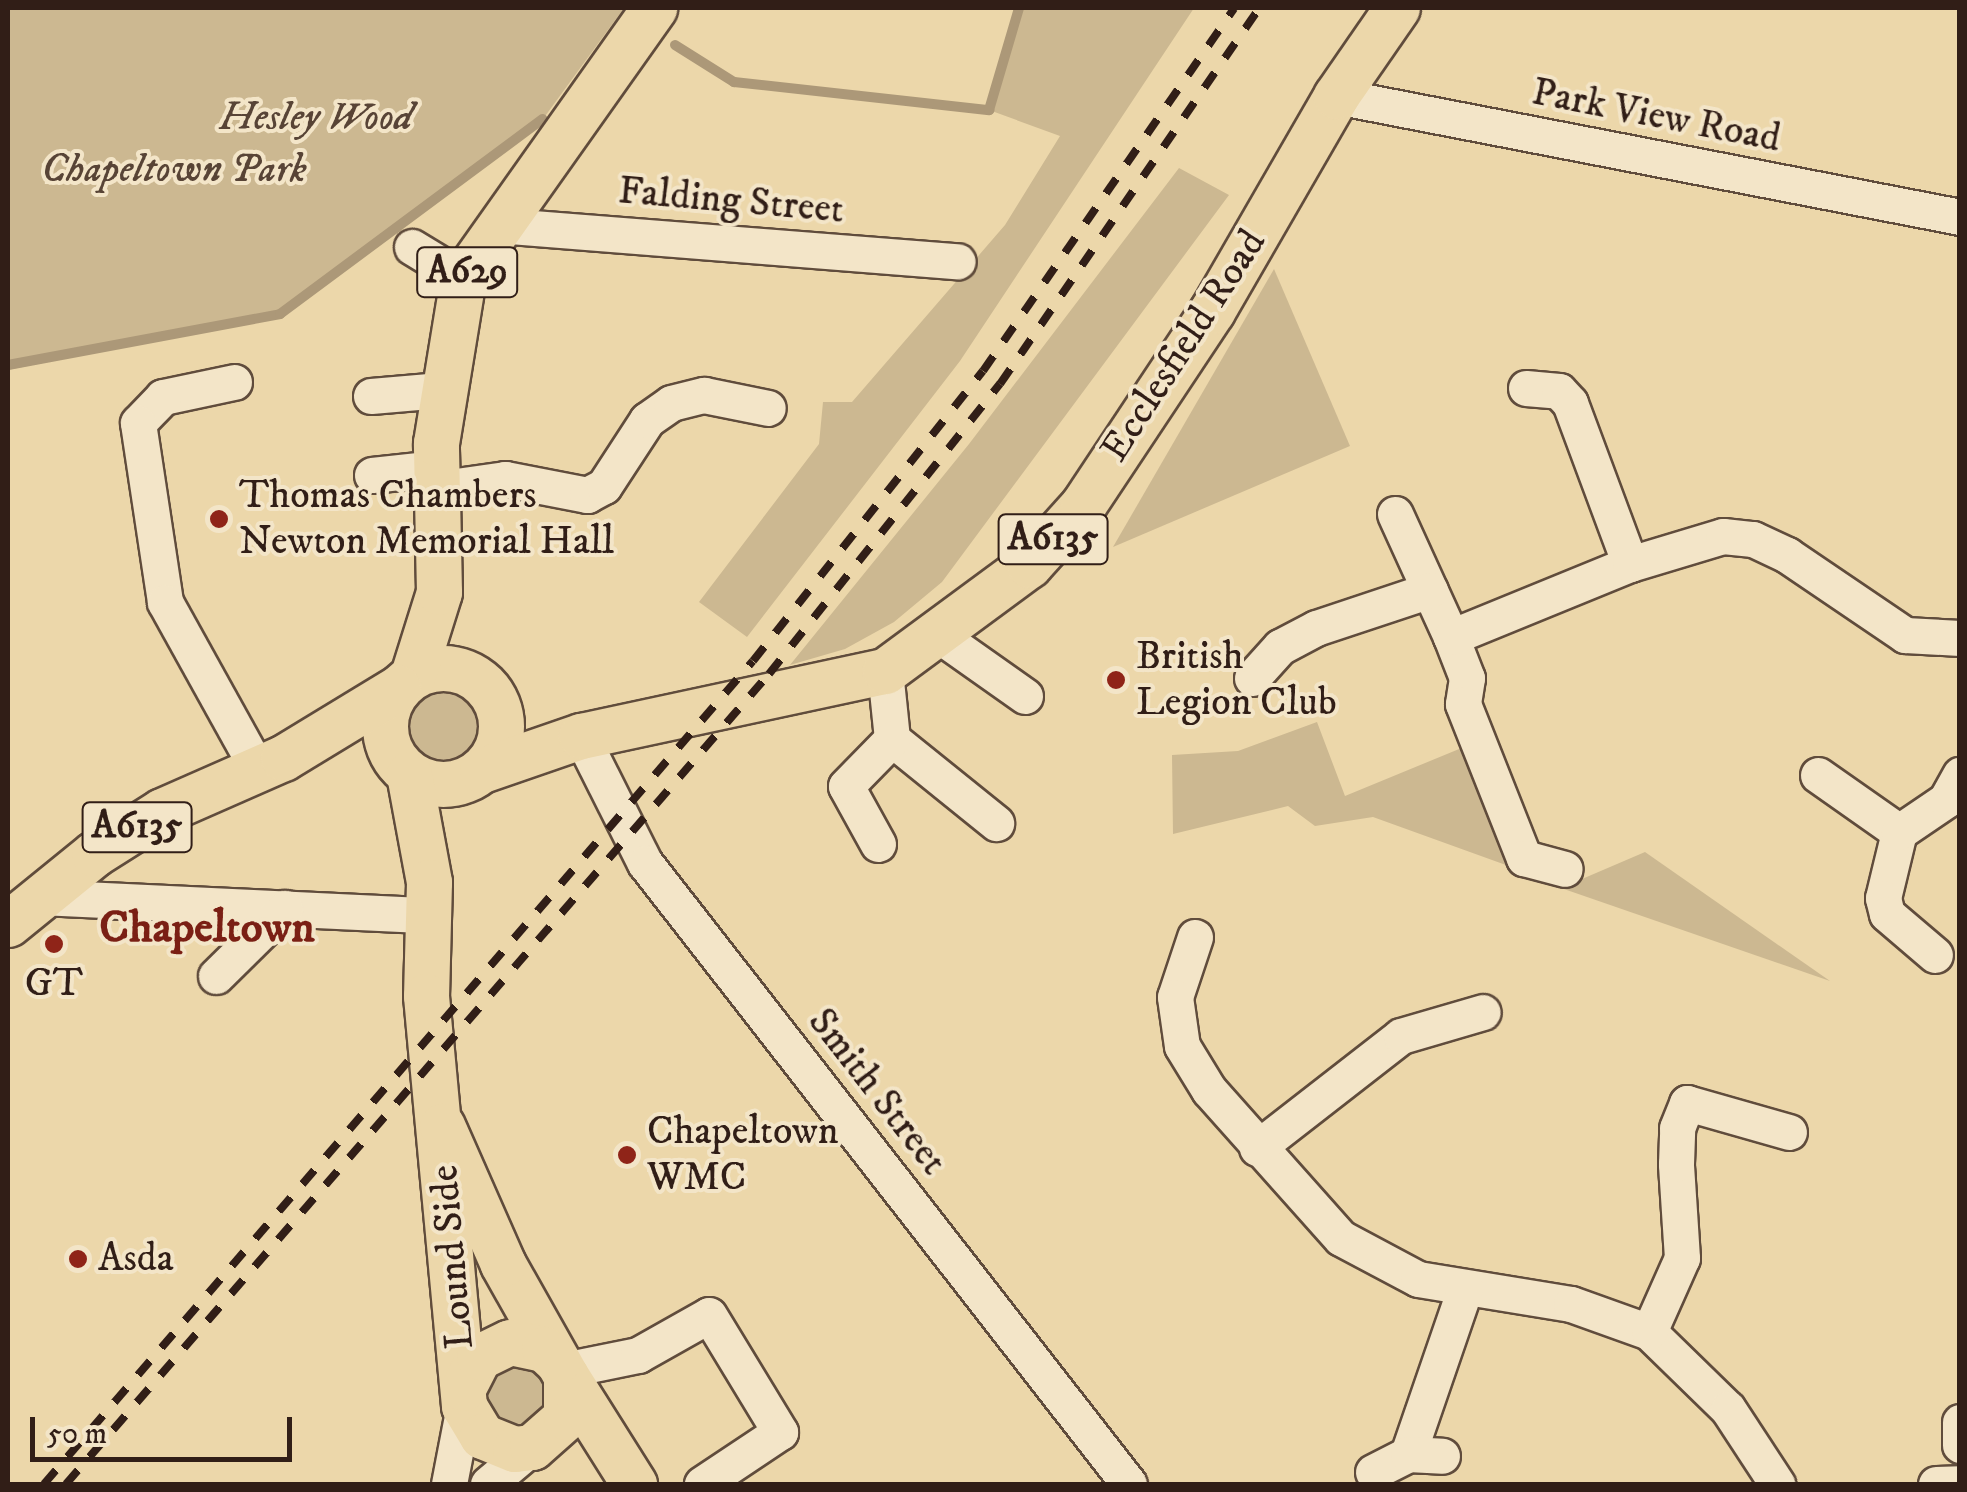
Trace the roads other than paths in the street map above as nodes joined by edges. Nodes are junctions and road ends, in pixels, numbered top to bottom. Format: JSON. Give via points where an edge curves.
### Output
{"nodes":[{"id":1,"x":654,"y":8,"type":"edge"},
{"id":2,"x":1398,"y":8,"type":"edge"},
{"id":3,"x":1336,"y":96,"type":"junction"},
{"id":4,"x":1960,"y":217,"type":"edge"},
{"id":5,"x":496,"y":225,"type":"junction"},
{"id":6,"x":412,"y":247,"type":"dead end"},
{"id":7,"x":958,"y":261,"type":"dead end"},
{"id":8,"x":463,"y":278,"type":"junction"},
{"id":9,"x":234,"y":382,"type":"dead end"},
{"id":10,"x":1526,"y":388,"type":"dead end"},
{"id":11,"x":441,"y":390,"type":"junction"},
{"id":12,"x":371,"y":396,"type":"dead end"},
{"id":13,"x":768,"y":408,"type":"dead end"},
{"id":14,"x":372,"y":476,"type":"dead end"},
{"id":15,"x":435,"y":478,"type":"junction"},
{"id":16,"x":1395,"y":514,"type":"dead end"},
{"id":17,"x":1630,"y":564,"type":"junction"},
{"id":18,"x":1430,"y":590,"type":"junction"},
{"id":19,"x":439,"y":592,"type":"junction"},
{"id":20,"x":940,"y":636,"type":"junction"},
{"id":21,"x":1452,"y":637,"type":"junction"},
{"id":22,"x":1960,"y":638,"type":"edge"},
{"id":23,"x":885,"y":671,"type":"junction"},
{"id":24,"x":1252,"y":678,"type":"dead end"},
{"id":25,"x":405,"y":682,"type":"junction"},
{"id":26,"x":490,"y":691,"type":"junction"},
{"id":27,"x":1025,"y":696,"type":"dead end"},
{"id":28,"x":581,"y":736,"type":"junction"},
{"id":29,"x":892,"y":739,"type":"junction"},
{"id":30,"x":270,"y":763,"type":"junction"},
{"id":31,"x":402,"y":767,"type":"junction"},
{"id":32,"x":473,"y":775,"type":"junction"},
{"id":33,"x":1818,"y":775,"type":"dead end"},
{"id":34,"x":1960,"y":775,"type":"edge"},
{"id":35,"x":996,"y":823,"type":"dead end"},
{"id":36,"x":1898,"y":832,"type":"junction"},
{"id":37,"x":878,"y":844,"type":"dead end"},
{"id":38,"x":1565,"y":869,"type":"dead end"},
{"id":39,"x":427,"y":898,"type":"junction"},
{"id":40,"x":285,"y":908,"type":"junction"},
{"id":41,"x":24,"y":910,"type":"edge"},
{"id":42,"x":1195,"y":937,"type":"dead end"},
{"id":43,"x":1935,"y":955,"type":"dead end"},
{"id":44,"x":216,"y":976,"type":"dead end"},
{"id":45,"x":1483,"y":1012,"type":"dead end"},
{"id":46,"x":442,"y":1126,"type":"junction"},
{"id":47,"x":1789,"y":1132,"type":"dead end"},
{"id":48,"x":1257,"y":1148,"type":"junction"},
{"id":49,"x":1465,"y":1288,"type":"junction"},
{"id":50,"x":1650,"y":1332,"type":"junction"},
{"id":51,"x":563,"y":1369,"type":"junction"},
{"id":52,"x":464,"y":1397,"type":"junction"},
{"id":53,"x":1960,"y":1422,"type":"edge"},
{"id":54,"x":540,"y":1443,"type":"junction"},
{"id":55,"x":1960,"y":1445,"type":"edge"},
{"id":56,"x":1373,"y":1472,"type":"dead end"},
{"id":57,"x":1960,"y":1482,"type":"edge"},
{"id":58,"x":449,"y":1484,"type":"edge"},
{"id":59,"x":488,"y":1484,"type":"edge"},
{"id":60,"x":633,"y":1484,"type":"edge"},
{"id":61,"x":702,"y":1484,"type":"edge"},
{"id":62,"x":1129,"y":1484,"type":"edge"},
{"id":63,"x":1777,"y":1484,"type":"edge"},
{"id":64,"x":1936,"y":1484,"type":"edge"}],
"edges":[{"from":1,"to":5,"type":"main road","number":"A629"},
{"from":2,"to":3,"type":"main road","name":"Ecclesfield Road","number":"A6135"},
{"from":3,"to":4,"type":"street","name":"Park View Road"},
{"from":3,"to":20,"type":"main road","name":"Ecclesfield Road","number":"A6135","via":[[1212,311],[1083,506],[1029,564]]},
{"from":5,"to":7,"type":"street","name":"Falding Street"},
{"from":5,"to":8,"type":"main road","number":"A629"},
{"from":6,"to":8,"type":"street"},
{"from":8,"to":11,"type":"main road","number":"A629"},
{"from":9,"to":30,"type":"street","via":[[164,397],[138,423],[165,602]]},
{"from":10,"to":17,"type":"street","via":[[1559,392],[1570,403]]},
{"from":11,"to":12,"type":"street"},
{"from":11,"to":15,"type":"main road","number":"A629"},
{"from":13,"to":15,"type":"street","via":[[704,394],[671,402],[648,420],[604,486],[587,495],[505,479]]},
{"from":14,"to":15,"type":"street"},
{"from":15,"to":19,"type":"main road","number":"A629"},
{"from":16,"to":18,"type":"street"},
{"from":17,"to":21,"type":"street"},
{"from":17,"to":22,"type":"street","via":[[1709,539],[1753,539],[1905,635]]},
{"from":18,"to":21,"type":"street"},
{"from":18,"to":24,"type":"street","via":[[1316,628],[1280,647]]},
{"from":19,"to":25,"type":"main road","number":"A629"},
{"from":19,"to":26,"type":"main road","number":"A629"},
{"from":20,"to":23,"type":"main road","name":"Ecclesfield Road","number":"A6135"},
{"from":20,"to":27,"type":"street"},
{"from":21,"to":38,"type":"street","via":[[1467,678],[1463,704],[1524,858]]},
{"from":23,"to":28,"type":"main road","name":"Ecclesfield Road","number":"A6135"},
{"from":23,"to":29,"type":"street"},
{"from":25,"to":26,"type":"main road","number":"A6135","via":[[450,667]]},
{"from":25,"to":30,"type":"main road","number":"A6135"},
{"from":25,"to":31,"type":"main road","via":[[384,723]]},
{"from":26,"to":28,"type":"main road","number":"A6135"},
{"from":26,"to":32,"type":"main road","via":[[501,737]]},
{"from":28,"to":32,"type":"main road","name":"Ecclesfield Road","number":"A6135"},
{"from":28,"to":62,"type":"street","name":"Smith Street","via":[[646,863]]},
{"from":29,"to":35,"type":"street"},
{"from":29,"to":37,"type":"street","via":[[846,786]]},
{"from":30,"to":31,"type":"main road","number":"A6135","via":[[343,752]]},
{"from":30,"to":41,"type":"main road","number":"A6135","via":[[162,811]]},
{"from":31,"to":32,"type":"main road","number":"A6135","via":[[436,784]]},
{"from":31,"to":39,"type":"main road"},
{"from":32,"to":39,"type":"main road"},
{"from":33,"to":36,"type":"street"},
{"from":34,"to":36,"type":"street","via":[[1946,800]]},
{"from":36,"to":43,"type":"street","via":[[1883,898],[1886,914]]},
{"from":39,"to":40,"type":"street"},
{"from":39,"to":46,"type":"main road","name":"Lound Side","via":[[432,1053]]},
{"from":40,"to":41,"type":"street"},
{"from":40,"to":44,"type":"street"},
{"from":42,"to":48,"type":"street","via":[[1174,997],[1177,1034],[1209,1090]]},
{"from":45,"to":48,"type":"street","via":[[1401,1036]]},
{"from":46,"to":51,"type":"main road","name":"Lound Side","via":[[503,1264]]},
{"from":46,"to":52,"type":"main road","name":"Lound Side"},
{"from":47,"to":50,"type":"street","via":[[1687,1103],[1677,1128],[1682,1258]]},
{"from":48,"to":49,"type":"street","via":[[1341,1238],[1418,1278]]},
{"from":49,"to":50,"type":"street","via":[[1571,1304]]},
{"from":49,"to":56,"type":"street","via":[[1425,1455]]},
{"from":50,"to":63,"type":"street","via":[[1728,1409]]},
{"from":51,"to":52,"type":"main road","name":"Lound Side","via":[[544,1349],[510,1342],[478,1357]]},
{"from":51,"to":54,"type":"main road","via":[[566,1418]]},
{"from":51,"to":60,"type":"main road"},
{"from":51,"to":61,"type":"street","via":[[638,1355],[709,1315],[780,1432]]},
{"from":52,"to":54,"type":"main road","name":"Lound Side","via":[[482,1436],[514,1449]]},
{"from":52,"to":58,"type":"street","name":"Lound Side"},
{"from":53,"to":55,"type":"street"},
{"from":54,"to":59,"type":"street"},
{"from":54,"to":60,"type":"main road","name":"Lound Side","via":[[573,1436],[604,1451]]},
{"from":57,"to":64,"type":"street"}]}
